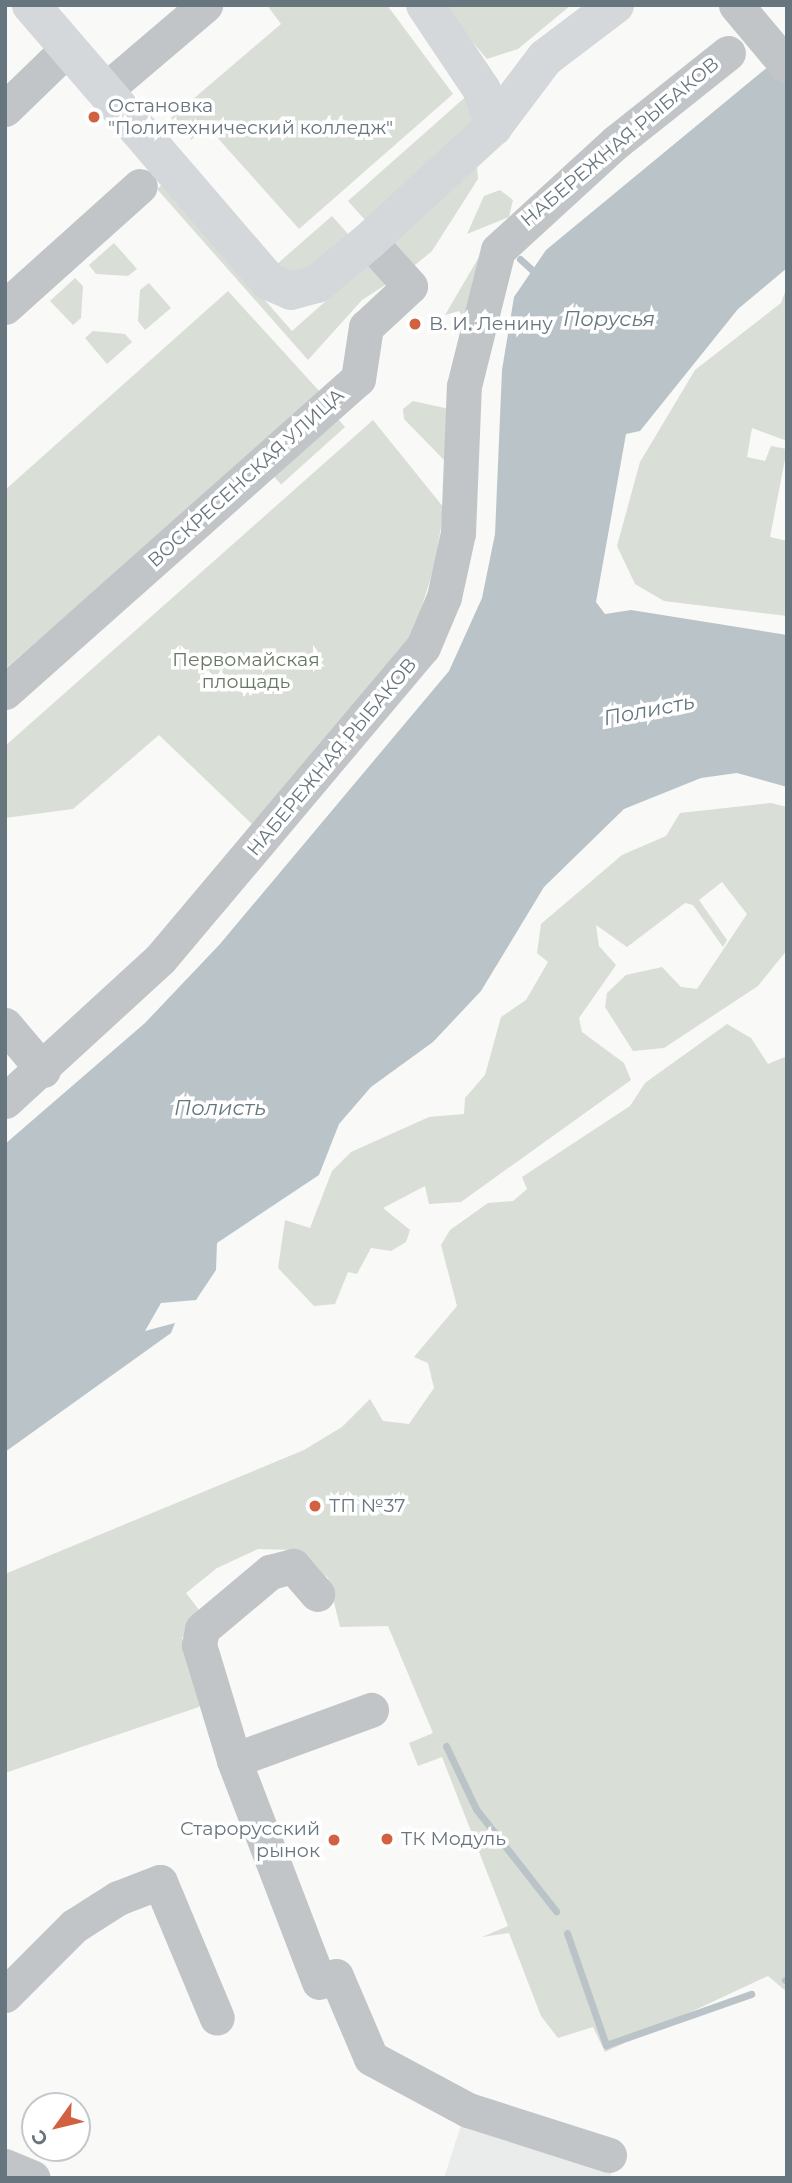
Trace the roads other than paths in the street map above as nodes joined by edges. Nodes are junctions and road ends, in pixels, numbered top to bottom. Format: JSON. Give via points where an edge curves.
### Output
{"nodes":[{"id":1,"x":31,"y":5,"type":"edge"},
{"id":2,"x":425,"y":5,"type":"edge"},
{"id":3,"x":615,"y":5,"type":"edge"},
{"id":4,"x":739,"y":9,"type":"edge"},
{"id":5,"x":186,"y":11,"type":"edge"},
{"id":6,"x":68,"y":48,"type":"junction"},
{"id":7,"x":728,"y":53,"type":"dead end"},
{"id":8,"x":462,"y":55,"type":"junction"},
{"id":9,"x":545,"y":58,"type":"junction"},
{"id":10,"x":787,"y":66,"type":"edge"},
{"id":11,"x":104,"y":91,"type":"junction"},
{"id":12,"x":5,"y":109,"type":"edge"},
{"id":13,"x":493,"y":127,"type":"junction"},
{"id":14,"x":140,"y":186,"type":"dead end"},
{"id":15,"x":369,"y":241,"type":"junction"},
{"id":16,"x":5,"y":307,"type":"edge"},
{"id":17,"x":5,"y":692,"type":"edge"},
{"id":18,"x":5,"y":1025,"type":"edge"},
{"id":19,"x":43,"y":1070,"type":"junction"},
{"id":20,"x":5,"y":1101,"type":"edge"},
{"id":21,"x":317,"y":1594,"type":"dead end"},
{"id":22,"x":371,"y":1710,"type":"dead end"},
{"id":23,"x":234,"y":1760,"type":"junction"},
{"id":24,"x":5,"y":1995,"type":"edge"},
{"id":25,"x":217,"y":2018,"type":"dead end"},
{"id":26,"x":609,"y":2155,"type":"dead end"},
{"id":27,"x":5,"y":2166,"type":"edge"},
{"id":28,"x":33,"y":2178,"type":"edge"}],
"edges":[{"from":1,"to":6,"type":"main road"},
{"from":2,"to":8,"type":"main road"},
{"from":3,"to":9,"type":"main road"},
{"from":4,"to":10,"type":"street"},
{"from":5,"to":11,"type":"street"},
{"from":6,"to":11,"type":"main road"},
{"from":6,"to":12,"type":"street"},
{"from":7,"to":19,"type":"street","name":"НАБЕРЕЖНАЯ РЫБАКОВ","via":[[616,142],[498,250],[464,386],[458,533],[444,597],[423,647],[160,959]]},
{"from":8,"to":9,"type":"main road","via":[[505,66]]},
{"from":8,"to":13,"type":"main road","via":[[482,90]]},
{"from":9,"to":13,"type":"main road"},
{"from":11,"to":15,"type":"main road","via":[[268,281],[291,291],[317,284]]},
{"from":13,"to":15,"type":"main road"},
{"from":14,"to":16,"type":"street"},
{"from":15,"to":17,"type":"street","name":"ВОСКРЕСЕНСКАЯ УЛИЦА","via":[[410,286],[366,327],[358,379]]},
{"from":18,"to":19,"type":"street"},
{"from":19,"to":20,"type":"street","name":"НАБЕРЕЖНАЯ РЫБАКОВ"},
{"from":21,"to":23,"type":"street","via":[[293,1566],[270,1572],[202,1629],[199,1645]]},
{"from":22,"to":23,"type":"street"},
{"from":23,"to":26,"type":"street","via":[[328,1979],[371,2058],[468,2110]]},
{"from":24,"to":25,"type":"street","via":[[74,1926],[118,1898],[160,1882]]},
{"from":27,"to":28,"type":"street"}]}
